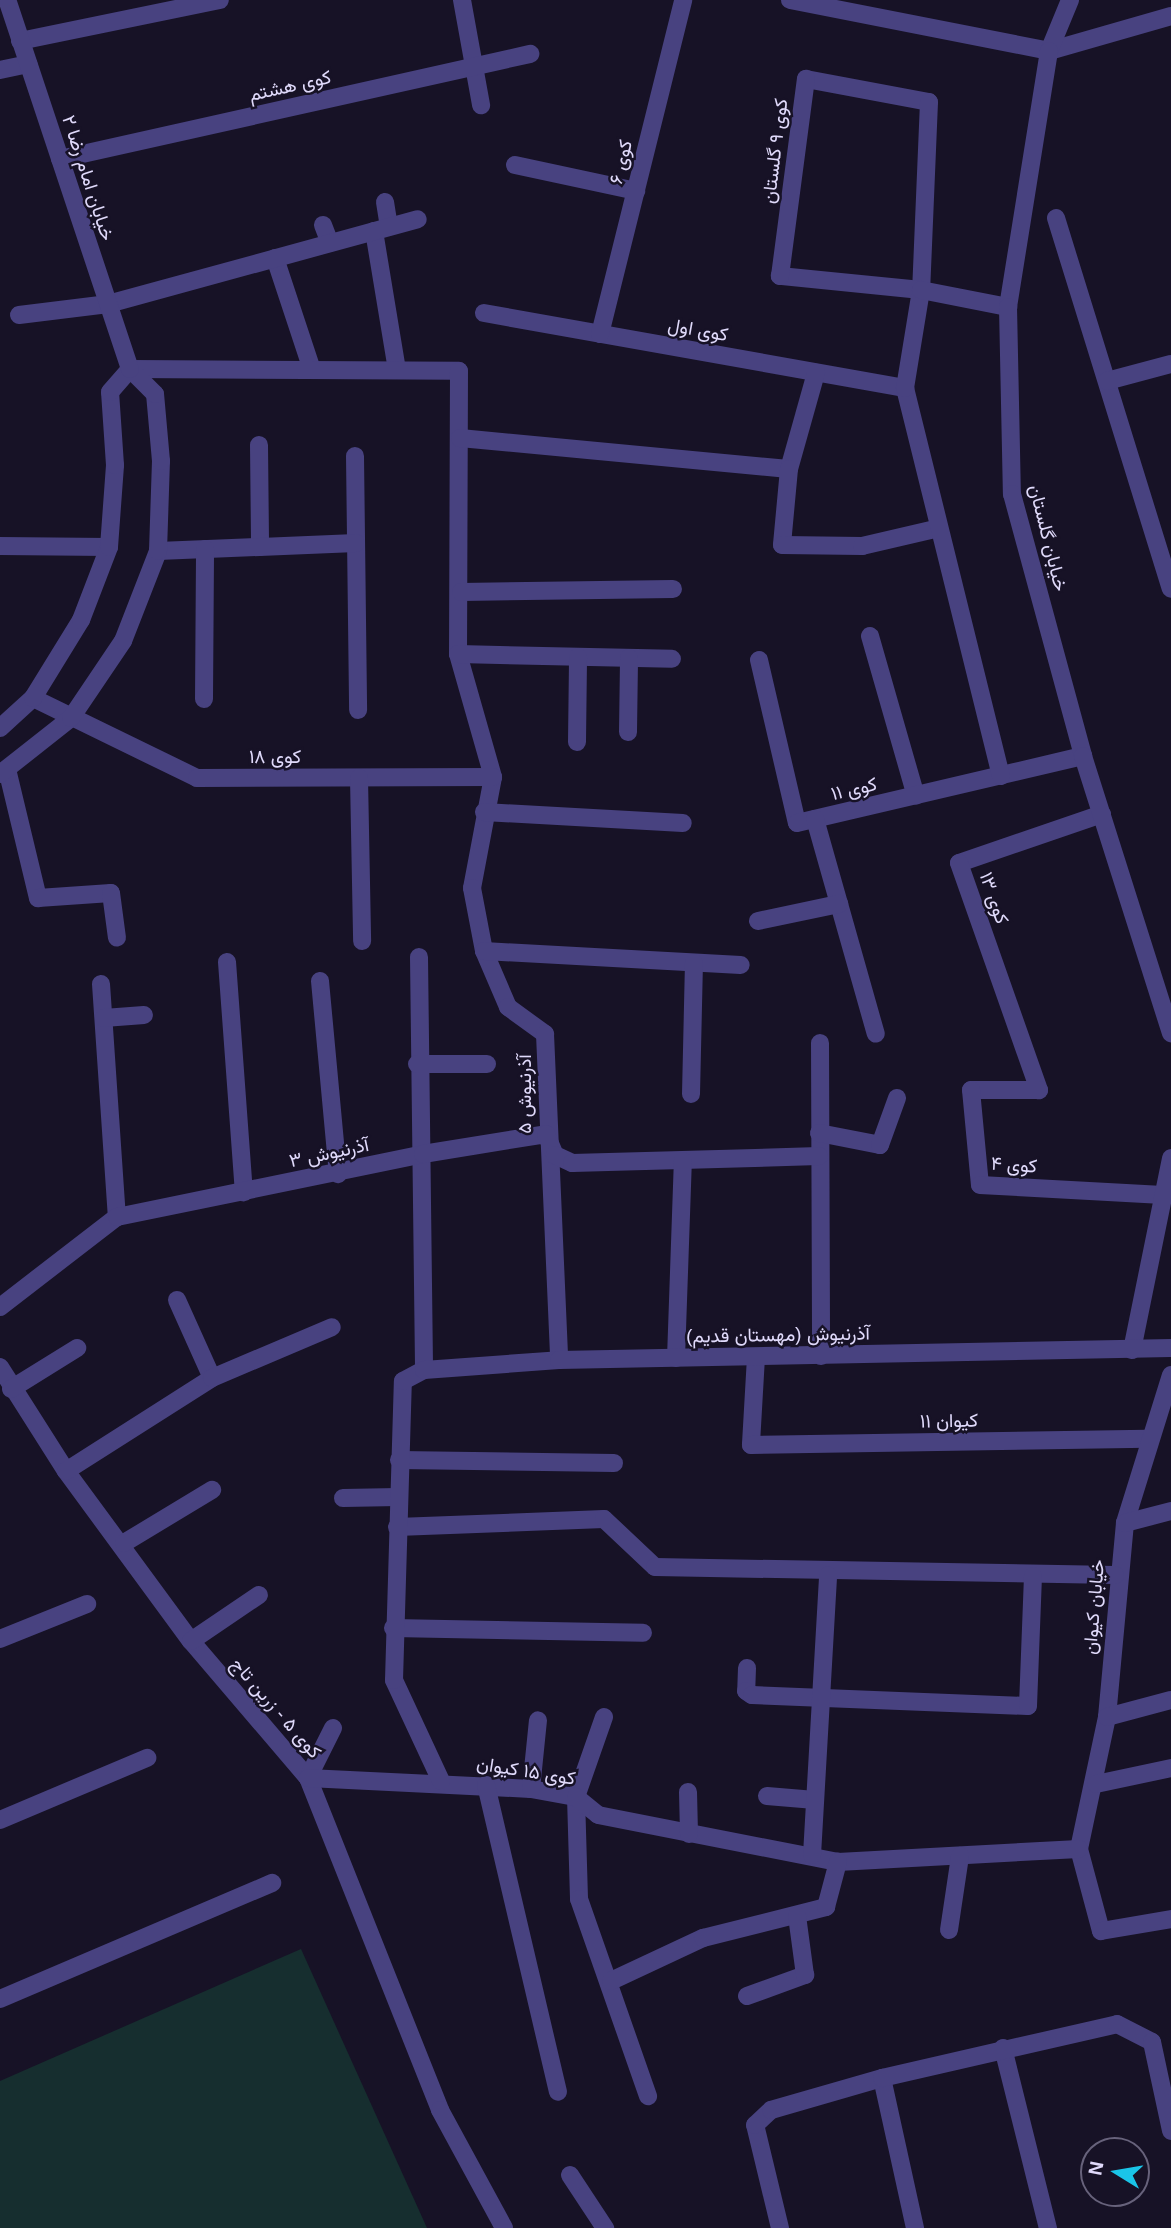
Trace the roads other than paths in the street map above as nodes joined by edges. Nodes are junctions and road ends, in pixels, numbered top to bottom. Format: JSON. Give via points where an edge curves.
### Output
{"nodes":[{"id":1,"x":7,"y":0,"type":"edge"},
{"id":2,"x":220,"y":0,"type":"edge"},
{"id":3,"x":462,"y":0,"type":"edge"},
{"id":4,"x":683,"y":0,"type":"edge"},
{"id":5,"x":790,"y":0,"type":"edge"},
{"id":6,"x":1070,"y":0,"type":"edge"},
{"id":7,"x":1171,"y":16,"type":"edge"},
{"id":8,"x":20,"y":41,"type":"junction"},
{"id":9,"x":1049,"y":51,"type":"junction"},
{"id":10,"x":530,"y":54,"type":"dead end"},
{"id":11,"x":28,"y":64,"type":"junction"},
{"id":12,"x":475,"y":67,"type":"junction"},
{"id":13,"x":0,"y":70,"type":"edge"},
{"id":14,"x":481,"y":105,"type":"dead end"},
{"id":15,"x":60,"y":159,"type":"junction"},
{"id":16,"x":515,"y":165,"type":"dead end"},
{"id":17,"x":635,"y":191,"type":"junction"},
{"id":18,"x":384,"y":202,"type":"dead end"},
{"id":19,"x":1056,"y":218,"type":"dead end"},
{"id":20,"x":418,"y":219,"type":"dead end"},
{"id":21,"x":323,"y":225,"type":"dead end"},
{"id":22,"x":382,"y":229,"type":"junction"},
{"id":23,"x":330,"y":243,"type":"junction"},
{"id":24,"x":275,"y":258,"type":"junction"},
{"id":25,"x":921,"y":290,"type":"junction"},
{"id":26,"x":108,"y":304,"type":"junction"},
{"id":27,"x":1008,"y":307,"type":"junction"},
{"id":28,"x":484,"y":313,"type":"dead end"},
{"id":29,"x":19,"y":314,"type":"dead end"},
{"id":30,"x":600,"y":334,"type":"junction"},
{"id":31,"x":1171,"y":364,"type":"edge"},
{"id":32,"x":130,"y":369,"type":"junction"},
{"id":33,"x":312,"y":370,"type":"junction"},
{"id":34,"x":397,"y":370,"type":"junction"},
{"id":35,"x":816,"y":373,"type":"junction"},
{"id":36,"x":1107,"y":381,"type":"junction"},
{"id":37,"x":905,"y":388,"type":"junction"},
{"id":38,"x":460,"y":438,"type":"junction"},
{"id":39,"x":259,"y":445,"type":"dead end"},
{"id":40,"x":355,"y":456,"type":"dead end"},
{"id":41,"x":789,"y":469,"type":"junction"},
{"id":42,"x":935,"y":529,"type":"junction"},
{"id":43,"x":356,"y":543,"type":"junction"},
{"id":44,"x":0,"y":546,"type":"edge"},
{"id":45,"x":109,"y":547,"type":"junction"},
{"id":46,"x":260,"y":547,"type":"junction"},
{"id":47,"x":205,"y":549,"type":"junction"},
{"id":48,"x":158,"y":551,"type":"junction"},
{"id":49,"x":673,"y":589,"type":"dead end"},
{"id":50,"x":1171,"y":589,"type":"edge"},
{"id":51,"x":461,"y":592,"type":"junction"},
{"id":52,"x":870,"y":636,"type":"dead end"},
{"id":53,"x":458,"y":654,"type":"junction"},
{"id":54,"x":578,"y":657,"type":"junction"},
{"id":55,"x":629,"y":658,"type":"junction"},
{"id":56,"x":672,"y":659,"type":"dead end"},
{"id":57,"x":759,"y":660,"type":"dead end"},
{"id":58,"x":33,"y":698,"type":"junction"},
{"id":59,"x":204,"y":699,"type":"dead end"},
{"id":60,"x":358,"y":710,"type":"dead end"},
{"id":61,"x":71,"y":718,"type":"junction"},
{"id":62,"x":0,"y":728,"type":"edge"},
{"id":63,"x":628,"y":732,"type":"dead end"},
{"id":64,"x":577,"y":742,"type":"dead end"},
{"id":65,"x":1083,"y":756,"type":"junction"},
{"id":66,"x":3,"y":772,"type":"edge"},
{"id":67,"x":1001,"y":776,"type":"junction"},
{"id":68,"x":359,"y":778,"type":"junction"},
{"id":69,"x":493,"y":778,"type":"junction"},
{"id":70,"x":916,"y":796,"type":"junction"},
{"id":71,"x":484,"y":812,"type":"junction"},
{"id":72,"x":1102,"y":814,"type":"junction"},
{"id":73,"x":814,"y":819,"type":"junction"},
{"id":74,"x":683,"y":823,"type":"dead end"},
{"id":75,"x":839,"y":904,"type":"junction"},
{"id":76,"x":758,"y":921,"type":"dead end"},
{"id":77,"x":117,"y":938,"type":"dead end"},
{"id":78,"x":362,"y":941,"type":"dead end"},
{"id":79,"x":484,"y":951,"type":"junction"},
{"id":80,"x":419,"y":957,"type":"dead end"},
{"id":81,"x":227,"y":962,"type":"dead end"},
{"id":82,"x":694,"y":963,"type":"junction"},
{"id":83,"x":741,"y":965,"type":"dead end"},
{"id":84,"x":320,"y":981,"type":"dead end"},
{"id":85,"x":101,"y":984,"type":"dead end"},
{"id":86,"x":144,"y":1015,"type":"dead end"},
{"id":87,"x":104,"y":1018,"type":"junction"},
{"id":88,"x":1171,"y":1032,"type":"edge"},
{"id":89,"x":876,"y":1034,"type":"dead end"},
{"id":90,"x":820,"y":1042,"type":"dead end"},
{"id":91,"x":417,"y":1063,"type":"junction"},
{"id":92,"x":487,"y":1064,"type":"dead end"},
{"id":93,"x":1039,"y":1090,"type":"joint"},
{"id":94,"x":691,"y":1094,"type":"dead end"},
{"id":95,"x":897,"y":1098,"type":"dead end"},
{"id":96,"x":819,"y":1133,"type":"junction"},
{"id":97,"x":546,"y":1134,"type":"junction"},
{"id":98,"x":423,"y":1154,"type":"junction"},
{"id":99,"x":819,"y":1156,"type":"junction"},
{"id":100,"x":1171,"y":1158,"type":"edge"},
{"id":101,"x":683,"y":1161,"type":"junction"},
{"id":102,"x":338,"y":1174,"type":"junction"},
{"id":103,"x":244,"y":1192,"type":"junction"},
{"id":104,"x":1163,"y":1195,"type":"junction"},
{"id":105,"x":117,"y":1217,"type":"junction"},
{"id":106,"x":177,"y":1300,"type":"dead end"},
{"id":107,"x":0,"y":1307,"type":"edge"},
{"id":108,"x":332,"y":1327,"type":"dead end"},
{"id":109,"x":77,"y":1348,"type":"dead end"},
{"id":110,"x":1171,"y":1348,"type":"edge"},
{"id":111,"x":1132,"y":1350,"type":"junction"},
{"id":112,"x":821,"y":1356,"type":"junction"},
{"id":113,"x":756,"y":1357,"type":"junction"},
{"id":114,"x":676,"y":1358,"type":"junction"},
{"id":115,"x":559,"y":1360,"type":"junction"},
{"id":116,"x":0,"y":1367,"type":"edge"},
{"id":117,"x":424,"y":1370,"type":"junction"},
{"id":118,"x":1171,"y":1374,"type":"edge"},
{"id":119,"x":212,"y":1378,"type":"junction"},
{"id":120,"x":11,"y":1389,"type":"junction"},
{"id":121,"x":1147,"y":1439,"type":"junction"},
{"id":122,"x":399,"y":1460,"type":"junction"},
{"id":123,"x":614,"y":1462,"type":"dead end"},
{"id":124,"x":66,"y":1471,"type":"junction"},
{"id":125,"x":212,"y":1490,"type":"dead end"},
{"id":126,"x":398,"y":1497,"type":"junction"},
{"id":127,"x":343,"y":1498,"type":"dead end"},
{"id":128,"x":1171,"y":1511,"type":"edge"},
{"id":129,"x":1125,"y":1523,"type":"junction"},
{"id":130,"x":397,"y":1527,"type":"junction"},
{"id":131,"x":124,"y":1543,"type":"junction"},
{"id":132,"x":828,"y":1575,"type":"junction"},
{"id":133,"x":1115,"y":1575,"type":"junction"},
{"id":134,"x":1033,"y":1576,"type":"junction"},
{"id":135,"x":259,"y":1595,"type":"dead end"},
{"id":136,"x":87,"y":1604,"type":"dead end"},
{"id":137,"x":393,"y":1628,"type":"junction"},
{"id":138,"x":643,"y":1633,"type":"dead end"},
{"id":139,"x":0,"y":1639,"type":"edge"},
{"id":140,"x":191,"y":1641,"type":"junction"},
{"id":141,"x":747,"y":1668,"type":"dead end"},
{"id":142,"x":820,"y":1699,"type":"junction"},
{"id":143,"x":1171,"y":1700,"type":"edge"},
{"id":144,"x":604,"y":1717,"type":"dead end"},
{"id":145,"x":1107,"y":1717,"type":"junction"},
{"id":146,"x":538,"y":1720,"type":"dead end"},
{"id":147,"x":333,"y":1728,"type":"dead end"},
{"id":148,"x":147,"y":1758,"type":"dead end"},
{"id":149,"x":1171,"y":1768,"type":"edge"},
{"id":150,"x":308,"y":1778,"type":"junction"},
{"id":151,"x":441,"y":1781,"type":"junction"},
{"id":152,"x":1096,"y":1784,"type":"junction"},
{"id":153,"x":486,"y":1785,"type":"junction"},
{"id":154,"x":531,"y":1789,"type":"junction"},
{"id":155,"x":688,"y":1792,"type":"dead end"},
{"id":156,"x":767,"y":1796,"type":"dead end"},
{"id":157,"x":576,"y":1797,"type":"junction"},
{"id":158,"x":815,"y":1800,"type":"junction"},
{"id":159,"x":0,"y":1820,"type":"edge"},
{"id":160,"x":689,"y":1834,"type":"junction"},
{"id":161,"x":1079,"y":1849,"type":"junction"},
{"id":162,"x":812,"y":1855,"type":"junction"},
{"id":163,"x":960,"y":1856,"type":"junction"},
{"id":164,"x":838,"y":1862,"type":"junction"},
{"id":165,"x":272,"y":1884,"type":"dead end"},
{"id":166,"x":797,"y":1916,"type":"junction"},
{"id":167,"x":1171,"y":1919,"type":"edge"},
{"id":168,"x":949,"y":1930,"type":"dead end"},
{"id":169,"x":611,"y":1981,"type":"junction"},
{"id":170,"x":747,"y":1996,"type":"dead end"},
{"id":171,"x":0,"y":1999,"type":"edge"},
{"id":172,"x":1003,"y":2048,"type":"junction"},
{"id":173,"x":882,"y":2078,"type":"junction"},
{"id":174,"x":558,"y":2092,"type":"dead end"},
{"id":175,"x":648,"y":2096,"type":"dead end"},
{"id":176,"x":1171,"y":2131,"type":"edge"},
{"id":177,"x":570,"y":2175,"type":"dead end"},
{"id":178,"x":504,"y":2228,"type":"edge"},
{"id":179,"x":605,"y":2228,"type":"edge"},
{"id":180,"x":780,"y":2228,"type":"edge"},
{"id":181,"x":915,"y":2228,"type":"edge"},
{"id":182,"x":1048,"y":2228,"type":"edge"}],
"edges":[{"from":1,"to":8,"type":"street","name":"خیابان امام رضا ۲"},
{"from":2,"to":8,"type":"street"},
{"from":3,"to":12,"type":"street"},
{"from":4,"to":17,"type":"street","name":"کوی ۶"},
{"from":5,"to":9,"type":"street"},
{"from":6,"to":9,"type":"street","name":"خیابان گلستان"},
{"from":7,"to":9,"type":"street"},
{"from":8,"to":11,"type":"street","name":"خیابان امام رضا ۲"},
{"from":9,"to":27,"type":"street","name":"خیابان گلستان"},
{"from":10,"to":12,"type":"street","name":"کوی هشتم"},
{"from":11,"to":13,"type":"street"},
{"from":11,"to":15,"type":"street","name":"خیابان امام رضا ۲"},
{"from":12,"to":14,"type":"street"},
{"from":12,"to":15,"type":"street","name":"کوی هشتم"},
{"from":15,"to":26,"type":"street","name":"خیابان امام رضا ۲"},
{"from":16,"to":17,"type":"street"},
{"from":17,"to":30,"type":"street","name":"کوی ۶"},
{"from":18,"to":22,"type":"street"},
{"from":19,"to":36,"type":"street"},
{"from":20,"to":22,"type":"street"},
{"from":21,"to":23,"type":"street"},
{"from":22,"to":23,"type":"street"},
{"from":22,"to":34,"type":"street"},
{"from":23,"to":24,"type":"street"},
{"from":24,"to":26,"type":"street"},
{"from":24,"to":33,"type":"street"},
{"from":25,"to":25,"type":"street","name":"کوی ۹ گلستان","via":[[929,102],[806,79],[780,276]]},
{"from":25,"to":27,"type":"street","name":"کوی ۹ گلستان"},
{"from":25,"to":37,"type":"street","name":"کوی ۹ گلستان"},
{"from":26,"to":29,"type":"street"},
{"from":26,"to":32,"type":"street","name":"خیابان امام رضا ۲"},
{"from":27,"to":65,"type":"street","name":"خیابان گلستان","via":[[1012,494]]},
{"from":28,"to":30,"type":"street","name":"کوی اول"},
{"from":30,"to":35,"type":"street","name":"کوی اول"},
{"from":31,"to":36,"type":"street"},
{"from":32,"to":33,"type":"street"},
{"from":32,"to":45,"type":"street","via":[[110,392],[116,465]]},
{"from":32,"to":48,"type":"street","name":"خیابان امام رضا ۲","via":[[155,394]]},
{"from":33,"to":34,"type":"street"},
{"from":34,"to":38,"type":"street","via":[[459,370]]},
{"from":35,"to":37,"type":"street","name":"کوی اول"},
{"from":35,"to":41,"type":"street"},
{"from":36,"to":50,"type":"street"},
{"from":37,"to":42,"type":"street"},
{"from":38,"to":41,"type":"street"},
{"from":38,"to":51,"type":"street"},
{"from":39,"to":46,"type":"street"},
{"from":40,"to":43,"type":"street"},
{"from":41,"to":42,"type":"street","via":[[782,545],[862,546]]},
{"from":42,"to":67,"type":"street"},
{"from":43,"to":46,"type":"street"},
{"from":43,"to":60,"type":"street"},
{"from":44,"to":45,"type":"street"},
{"from":45,"to":58,"type":"street","via":[[81,620]]},
{"from":46,"to":47,"type":"street"},
{"from":47,"to":48,"type":"street"},
{"from":47,"to":59,"type":"street"},
{"from":48,"to":61,"type":"street","name":"خیابان امام رضا ۲","via":[[123,641]]},
{"from":49,"to":51,"type":"street"},
{"from":51,"to":53,"type":"street"},
{"from":52,"to":70,"type":"street"},
{"from":53,"to":54,"type":"street"},
{"from":53,"to":69,"type":"street"},
{"from":54,"to":55,"type":"street"},
{"from":54,"to":64,"type":"street"},
{"from":55,"to":56,"type":"street"},
{"from":55,"to":63,"type":"street"},
{"from":57,"to":73,"type":"street","name":"کوی ۱۱","via":[[797,823]]},
{"from":58,"to":61,"type":"street","name":"کوی ۱۸"},
{"from":58,"to":62,"type":"street"},
{"from":61,"to":66,"type":"street","name":"خیابان امام رضا ۲"},
{"from":61,"to":68,"type":"street","name":"کوی ۱۸","via":[[197,778]]},
{"from":65,"to":67,"type":"street","name":"کوی ۱۱"},
{"from":65,"to":72,"type":"street","name":"خیابان گلستان"},
{"from":66,"to":77,"type":"street","via":[[38,898],[111,893]]},
{"from":67,"to":70,"type":"street","name":"کوی ۱۱"},
{"from":68,"to":69,"type":"street","name":"کوی ۱۸"},
{"from":68,"to":78,"type":"street"},
{"from":69,"to":71,"type":"street","name":"آذرنیوش ۵"},
{"from":70,"to":73,"type":"street","name":"کوی ۱۱"},
{"from":71,"to":74,"type":"street"},
{"from":71,"to":79,"type":"street","name":"آذرنیوش ۵","via":[[472,888]]},
{"from":72,"to":88,"type":"street","name":"خیابان گلستان"},
{"from":72,"to":93,"type":"street","name":"کوی ۱۳","via":[[959,863]]},
{"from":73,"to":75,"type":"street"},
{"from":75,"to":76,"type":"street"},
{"from":75,"to":89,"type":"street"},
{"from":79,"to":82,"type":"street"},
{"from":79,"to":97,"type":"street","name":"آذرنیوش ۵","via":[[508,1007],[545,1034]]},
{"from":80,"to":91,"type":"street"},
{"from":81,"to":103,"type":"street"},
{"from":82,"to":83,"type":"street"},
{"from":82,"to":94,"type":"street"},
{"from":84,"to":102,"type":"street"},
{"from":85,"to":87,"type":"street"},
{"from":86,"to":87,"type":"street"},
{"from":87,"to":105,"type":"street"},
{"from":90,"to":96,"type":"street"},
{"from":91,"to":92,"type":"street"},
{"from":91,"to":98,"type":"street"},
{"from":93,"to":104,"type":"street","name":"کوی ۴","via":[[971,1090],[980,1185]]},
{"from":95,"to":96,"type":"street","via":[[880,1145]]},
{"from":96,"to":99,"type":"street"},
{"from":97,"to":98,"type":"street","name":"آذرنیوش ۳"},
{"from":97,"to":101,"type":"street","via":[[555,1155],[572,1163]]},
{"from":97,"to":115,"type":"street","name":"آذرنیوش ۵"},
{"from":98,"to":102,"type":"street","name":"آذرنیوش ۳"},
{"from":98,"to":117,"type":"street"},
{"from":99,"to":101,"type":"street"},
{"from":99,"to":112,"type":"street"},
{"from":100,"to":104,"type":"street"},
{"from":101,"to":114,"type":"street"},
{"from":102,"to":103,"type":"street","name":"آذرنیوش ۳"},
{"from":103,"to":105,"type":"street","name":"آذرنیوش ۳"},
{"from":104,"to":111,"type":"street"},
{"from":105,"to":107,"type":"street","name":"آذرنیوش ۳"},
{"from":106,"to":119,"type":"street"},
{"from":108,"to":119,"type":"street"},
{"from":109,"to":120,"type":"street"},
{"from":110,"to":111,"type":"street","name":"آذرنیوش (مهستان قدیم)"},
{"from":111,"to":112,"type":"street","name":"آذرنیوش (مهستان قدیم)"},
{"from":112,"to":113,"type":"street","name":"آذرنیوش (مهستان قدیم)"},
{"from":113,"to":114,"type":"street","name":"آذرنیوش (مهستان قدیم)"},
{"from":113,"to":121,"type":"street","name":"کیوان ۱۱","via":[[751,1445]]},
{"from":114,"to":115,"type":"street","name":"آذرنیوش (مهستان قدیم)"},
{"from":115,"to":117,"type":"street","name":"آذرنیوش (مهستان قدیم)"},
{"from":116,"to":120,"type":"street","name":"کوی ۵ - زرین تاج"},
{"from":117,"to":122,"type":"street","via":[[402,1381]]},
{"from":118,"to":121,"type":"street","name":"خیابان کیوان"},
{"from":119,"to":124,"type":"street"},
{"from":120,"to":124,"type":"street","name":"کوی ۵ - زرین تاج"},
{"from":121,"to":129,"type":"street","name":"خیابان کیوان"},
{"from":122,"to":123,"type":"street"},
{"from":122,"to":126,"type":"street"},
{"from":124,"to":131,"type":"street","name":"کوی ۵ - زرین تاج"},
{"from":125,"to":131,"type":"street"},
{"from":126,"to":127,"type":"street"},
{"from":126,"to":130,"type":"street"},
{"from":128,"to":129,"type":"street"},
{"from":129,"to":133,"type":"street","name":"خیابان کیوان"},
{"from":130,"to":132,"type":"street","via":[[604,1519],[655,1567]]},
{"from":130,"to":137,"type":"street"},
{"from":131,"to":140,"type":"street","name":"کوی ۵ - زرین تاج"},
{"from":132,"to":134,"type":"street"},
{"from":132,"to":142,"type":"street"},
{"from":133,"to":134,"type":"street"},
{"from":133,"to":145,"type":"street","name":"خیابان کیوان"},
{"from":134,"to":142,"type":"street","via":[[1028,1706]]},
{"from":135,"to":140,"type":"street"},
{"from":136,"to":139,"type":"street"},
{"from":137,"to":138,"type":"street"},
{"from":137,"to":151,"type":"street","via":[[394,1680]]},
{"from":140,"to":150,"type":"street","name":"کوی ۵ - زرین تاج"},
{"from":141,"to":142,"type":"street","via":[[748,1694]]},
{"from":142,"to":158,"type":"street"},
{"from":143,"to":145,"type":"street"},
{"from":144,"to":157,"type":"street"},
{"from":145,"to":152,"type":"street","name":"خیابان کیوان"},
{"from":146,"to":154,"type":"street"},
{"from":147,"to":150,"type":"street"},
{"from":148,"to":159,"type":"street"},
{"from":149,"to":152,"type":"street"},
{"from":150,"to":151,"type":"street","name":"کوی ۱۵ کیوان"},
{"from":150,"to":178,"type":"street","name":"کوی ۵ - زرین تاج","via":[[440,2110]]},
{"from":151,"to":153,"type":"street","name":"کوی ۱۵ کیوان"},
{"from":152,"to":161,"type":"street","name":"خیابان کیوان"},
{"from":153,"to":154,"type":"street","name":"کوی ۱۵ کیوان"},
{"from":153,"to":174,"type":"street"},
{"from":154,"to":157,"type":"street","name":"کوی ۱۵ کیوان"},
{"from":155,"to":160,"type":"street"},
{"from":156,"to":158,"type":"street"},
{"from":157,"to":160,"type":"street","name":"کوی ۱۵ کیوان","via":[[598,1815]]},
{"from":157,"to":169,"type":"street","via":[[579,1899]]},
{"from":158,"to":162,"type":"street"},
{"from":160,"to":162,"type":"street","name":"کوی ۱۵ کیوان"},
{"from":161,"to":163,"type":"street","name":"کوی ۱۵ کیوان"},
{"from":161,"to":167,"type":"street","via":[[1101,1931]]},
{"from":162,"to":164,"type":"street","name":"کوی ۱۵ کیوان"},
{"from":163,"to":164,"type":"street","name":"کوی ۱۵ کیوان"},
{"from":163,"to":168,"type":"street"},
{"from":164,"to":166,"type":"street","via":[[827,1907]]},
{"from":165,"to":171,"type":"street"},
{"from":166,"to":169,"type":"street","via":[[703,1938]]},
{"from":166,"to":170,"type":"street","via":[[814,1972]]},
{"from":169,"to":175,"type":"street"},
{"from":172,"to":173,"type":"street"},
{"from":172,"to":176,"type":"street","via":[[1117,2024],[1152,2042]]},
{"from":172,"to":182,"type":"street"},
{"from":173,"to":180,"type":"street","via":[[771,2110],[755,2125]]},
{"from":173,"to":181,"type":"street"},
{"from":177,"to":179,"type":"street"}]}
